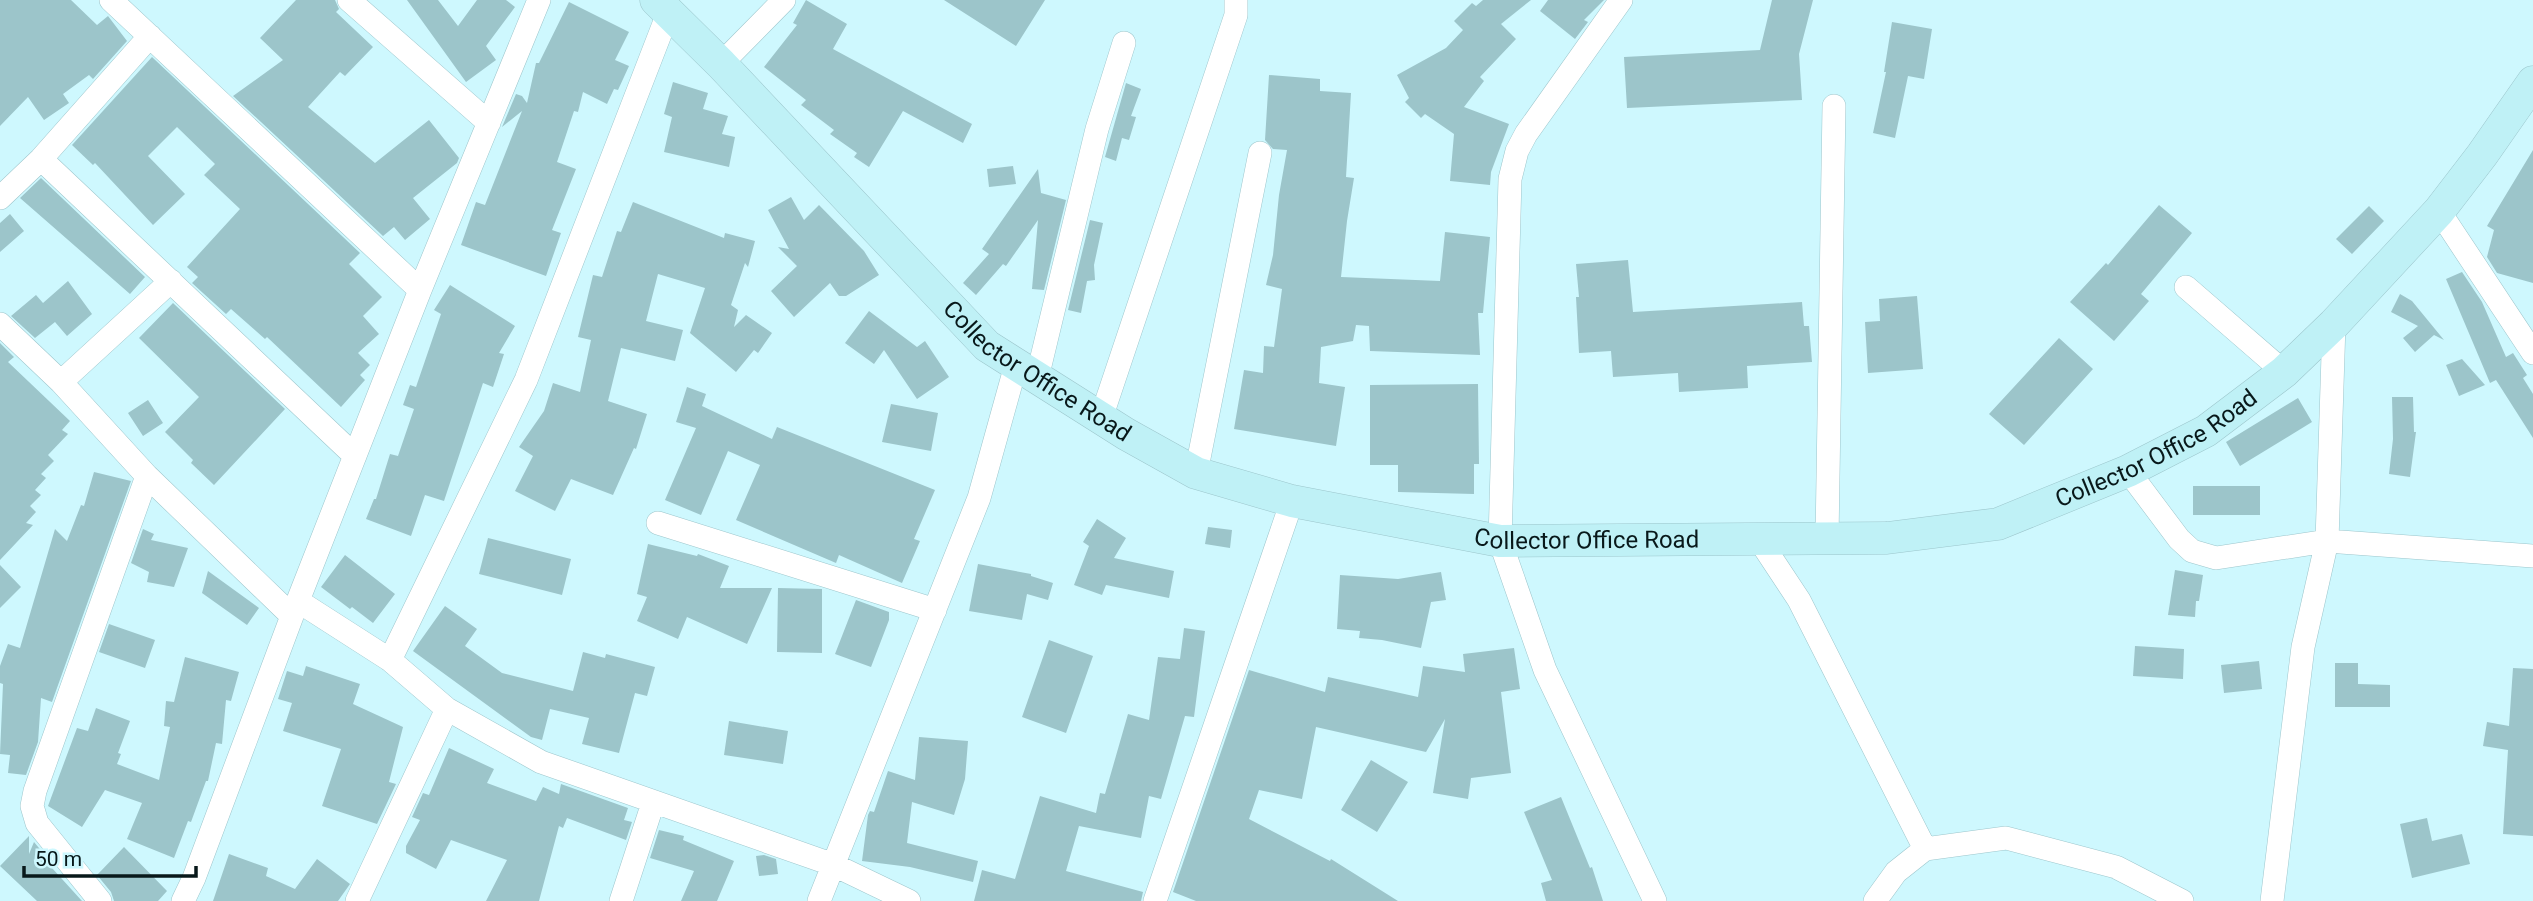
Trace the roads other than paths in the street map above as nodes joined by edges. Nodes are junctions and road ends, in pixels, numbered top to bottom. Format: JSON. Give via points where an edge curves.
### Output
{"nodes":[{"id":1,"x":111,"y":0,"type":"edge"},
{"id":2,"x":349,"y":0,"type":"edge"},
{"id":3,"x":539,"y":0,"type":"edge"},
{"id":4,"x":784,"y":0,"type":"edge"},
{"id":5,"x":1620,"y":0,"type":"edge"},
{"id":6,"x":1241,"y":5,"type":"edge"},
{"id":7,"x":662,"y":6,"type":"edge"},
{"id":8,"x":150,"y":36,"type":"junction"},
{"id":9,"x":1124,"y":43,"type":"dead end"},
{"id":10,"x":721,"y":64,"type":"junction"},
{"id":11,"x":2533,"y":82,"type":"edge"},
{"id":12,"x":1834,"y":106,"type":"dead end"},
{"id":13,"x":489,"y":123,"type":"junction"},
{"id":14,"x":1260,"y":153,"type":"dead end"},
{"id":15,"x":41,"y":159,"type":"junction"},
{"id":16,"x":0,"y":198,"type":"edge"},
{"id":17,"x":2438,"y":211,"type":"junction"},
{"id":18,"x":172,"y":281,"type":"junction"},
{"id":19,"x":2186,"y":287,"type":"dead end"},
{"id":20,"x":420,"y":290,"type":"junction"},
{"id":21,"x":0,"y":324,"type":"edge"},
{"id":22,"x":2334,"y":324,"type":"junction"},
{"id":23,"x":2532,"y":355,"type":"edge"},
{"id":24,"x":1027,"y":371,"type":"junction"},
{"id":25,"x":2284,"y":372,"type":"junction"},
{"id":26,"x":61,"y":382,"type":"junction"},
{"id":27,"x":1101,"y":418,"type":"junction"},
{"id":28,"x":355,"y":456,"type":"junction"},
{"id":29,"x":2128,"y":471,"type":"junction"},
{"id":30,"x":1196,"y":473,"type":"junction"},
{"id":31,"x":147,"y":476,"type":"junction"},
{"id":32,"x":1292,"y":501,"type":"junction"},
{"id":33,"x":658,"y":523,"type":"dead end"},
{"id":34,"x":1758,"y":538,"type":"junction"},
{"id":35,"x":1826,"y":539,"type":"junction"},
{"id":36,"x":1500,"y":541,"type":"junction"},
{"id":37,"x":2327,"y":541,"type":"junction"},
{"id":38,"x":2533,"y":556,"type":"edge"},
{"id":39,"x":295,"y":609,"type":"junction"},
{"id":40,"x":934,"y":610,"type":"junction"},
{"id":41,"x":390,"y":660,"type":"junction"},
{"id":42,"x":447,"y":709,"type":"junction"},
{"id":43,"x":653,"y":803,"type":"junction"},
{"id":44,"x":1925,"y":849,"type":"junction"},
{"id":45,"x":834,"y":865,"type":"junction"},
{"id":46,"x":100,"y":901,"type":"edge"},
{"id":47,"x":183,"y":901,"type":"edge"},
{"id":48,"x":357,"y":901,"type":"edge"},
{"id":49,"x":621,"y":901,"type":"edge"},
{"id":50,"x":819,"y":901,"type":"edge"},
{"id":51,"x":909,"y":901,"type":"edge"},
{"id":52,"x":1154,"y":901,"type":"edge"},
{"id":53,"x":1655,"y":901,"type":"edge"},
{"id":54,"x":1875,"y":901,"type":"edge"},
{"id":55,"x":2182,"y":901,"type":"edge"},
{"id":56,"x":2272,"y":901,"type":"edge"}],
"edges":[{"from":1,"to":8,"type":"street"},
{"from":2,"to":13,"type":"street"},
{"from":3,"to":13,"type":"street"},
{"from":4,"to":10,"type":"street"},
{"from":5,"to":36,"type":"street","via":[[1527,134],[1510,179]]},
{"from":6,"to":27,"type":"street"},
{"from":7,"to":10,"type":"main road","name":"Collector Office Road"},
{"from":7,"to":41,"type":"street","via":[[526,380]]},
{"from":8,"to":15,"type":"street"},
{"from":8,"to":20,"type":"street"},
{"from":9,"to":24,"type":"street"},
{"from":10,"to":24,"type":"main road","name":"Collector Office Road","via":[[987,346]]},
{"from":11,"to":17,"type":"main road","name":"Collector Office Road"},
{"from":12,"to":35,"type":"street"},
{"from":13,"to":20,"type":"street"},
{"from":14,"to":30,"type":"street"},
{"from":15,"to":16,"type":"street"},
{"from":15,"to":18,"type":"street"},
{"from":17,"to":22,"type":"main road","name":"Collector Office Road"},
{"from":17,"to":23,"type":"street"},
{"from":18,"to":26,"type":"street"},
{"from":18,"to":28,"type":"street"},
{"from":19,"to":25,"type":"street"},
{"from":20,"to":28,"type":"street"},
{"from":21,"to":26,"type":"street"},
{"from":22,"to":25,"type":"main road","name":"Collector Office Road"},
{"from":22,"to":37,"type":"street"},
{"from":24,"to":27,"type":"main road","name":"Collector Office Road"},
{"from":24,"to":40,"type":"street"},
{"from":25,"to":29,"type":"main road","name":"Collector Office Road","via":[[2206,431]]},
{"from":26,"to":31,"type":"street"},
{"from":27,"to":30,"type":"main road","name":"Collector Office Road"},
{"from":28,"to":39,"type":"street"},
{"from":29,"to":35,"type":"main road","name":"Collector Office Road","via":[[1998,524],[1886,538]]},
{"from":29,"to":37,"type":"street","via":[[2192,551],[2216,558]]},
{"from":30,"to":32,"type":"main road","name":"Collector Office Road"},
{"from":31,"to":39,"type":"street"},
{"from":31,"to":46,"type":"street","via":[[32,806],[37,822]]},
{"from":32,"to":36,"type":"main road","name":"Collector Office Road"},
{"from":32,"to":52,"type":"street"},
{"from":33,"to":40,"type":"street"},
{"from":34,"to":35,"type":"main road","name":"Collector Office Road"},
{"from":34,"to":36,"type":"main road","name":"Collector Office Road"},
{"from":34,"to":44,"type":"street","via":[[1799,600]]},
{"from":36,"to":53,"type":"street","via":[[1545,670]]},
{"from":37,"to":38,"type":"street"},
{"from":37,"to":56,"type":"street","via":[[2303,647]]},
{"from":39,"to":41,"type":"street"},
{"from":39,"to":47,"type":"street"},
{"from":40,"to":45,"type":"street"},
{"from":41,"to":42,"type":"street"},
{"from":42,"to":43,"type":"street","via":[[541,762]]},
{"from":42,"to":48,"type":"street"},
{"from":43,"to":45,"type":"street"},
{"from":43,"to":49,"type":"street"},
{"from":44,"to":54,"type":"street","via":[[1896,873]]},
{"from":44,"to":55,"type":"street","via":[[2006,838],[2116,867]]},
{"from":45,"to":50,"type":"street"},
{"from":45,"to":51,"type":"street"}]}
